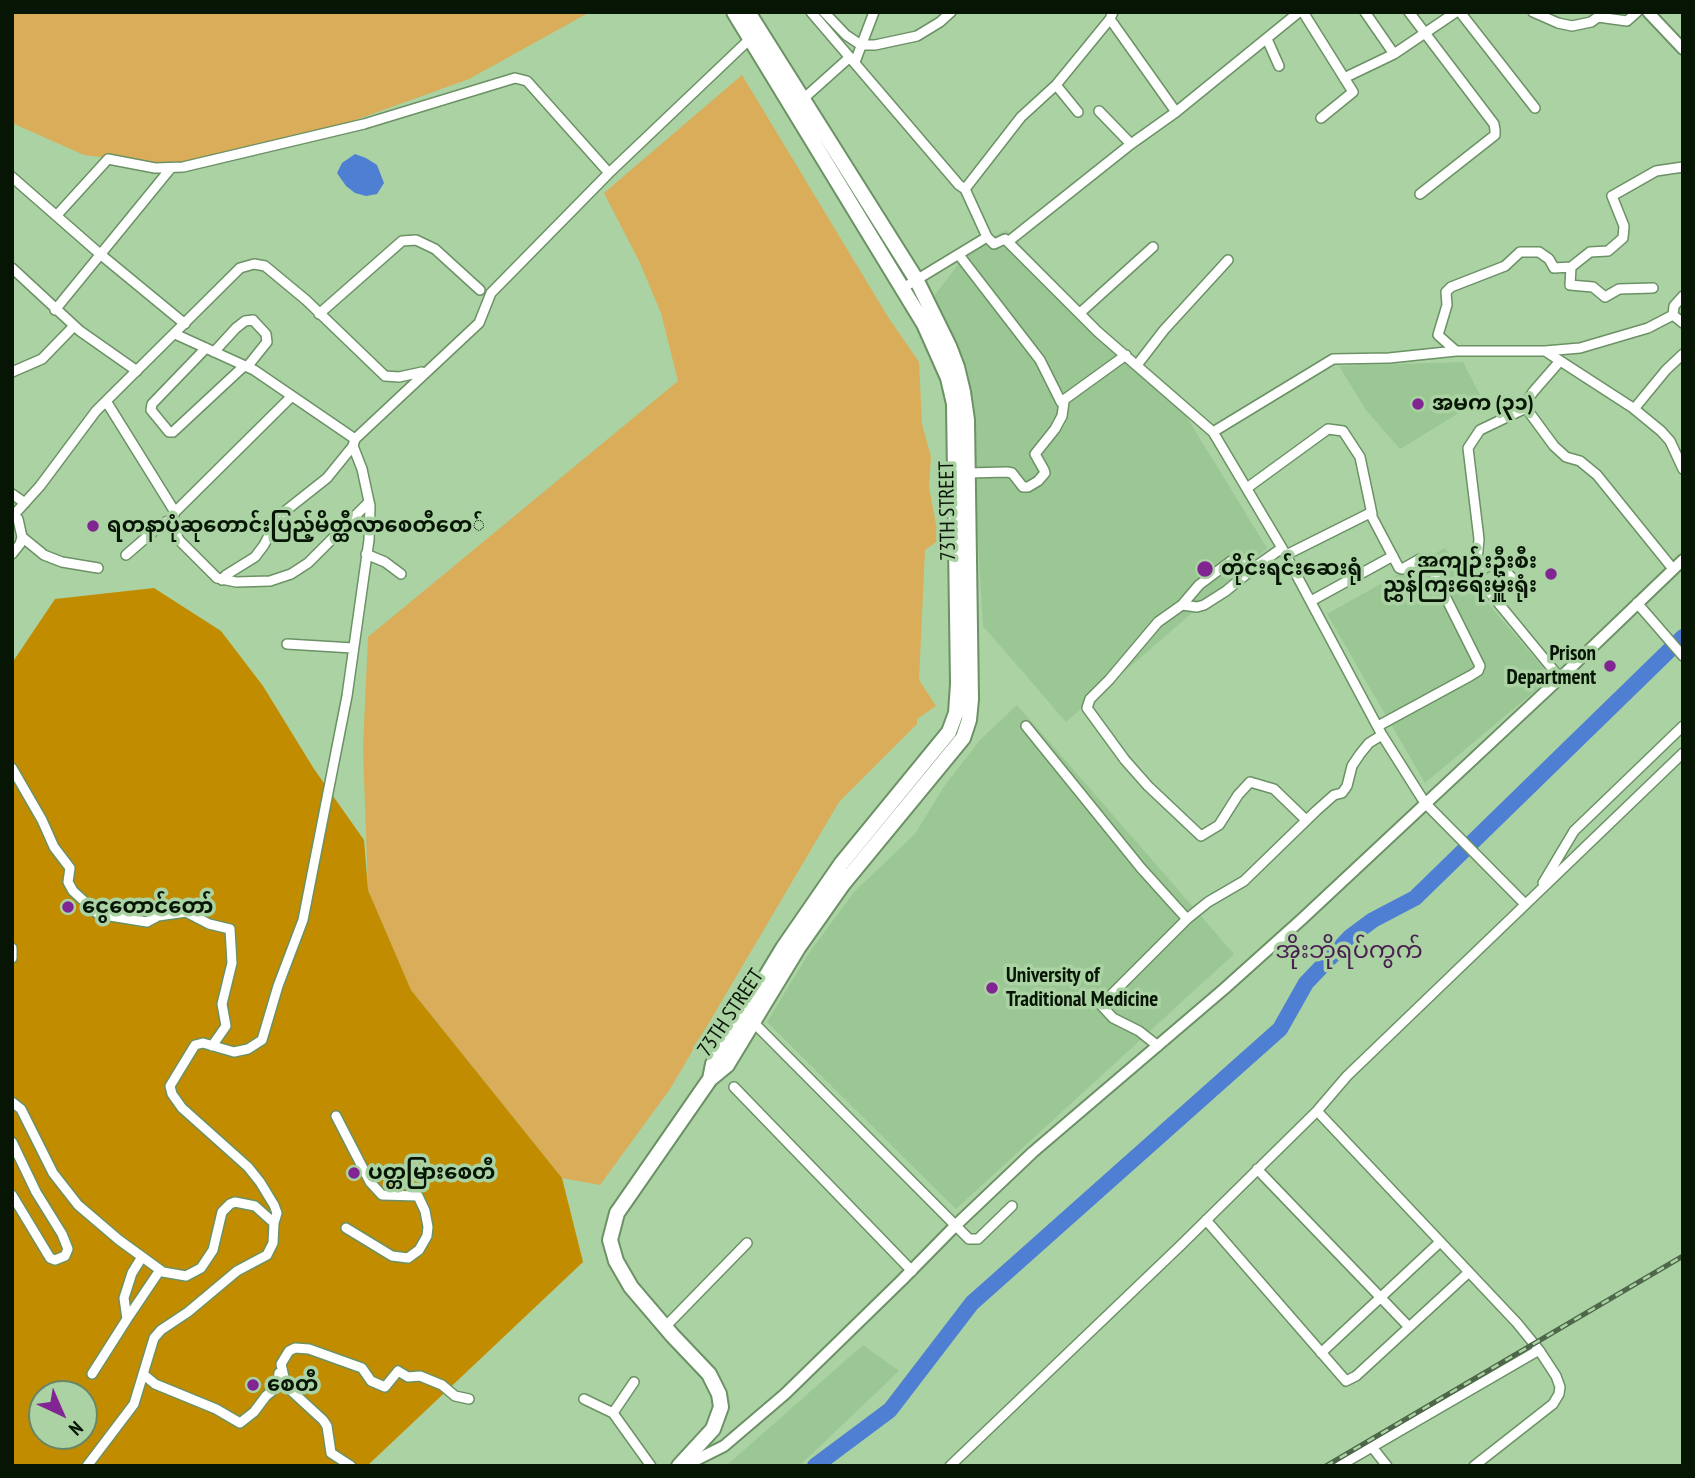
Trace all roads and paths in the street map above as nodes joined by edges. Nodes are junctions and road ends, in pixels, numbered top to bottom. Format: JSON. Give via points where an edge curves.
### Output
{"nodes":[{"id":1,"x":734,"y":12,"type":"edge"},
{"id":2,"x":748,"y":12,"type":"edge"},
{"id":3,"x":811,"y":12,"type":"edge"},
{"id":4,"x":824,"y":12,"type":"edge"},
{"id":5,"x":874,"y":12,"type":"edge"},
{"id":6,"x":951,"y":12,"type":"edge"},
{"id":7,"x":1301,"y":12,"type":"edge"},
{"id":8,"x":1365,"y":12,"type":"edge"},
{"id":9,"x":1409,"y":12,"type":"edge"},
{"id":10,"x":1458,"y":12,"type":"edge"},
{"id":11,"x":1533,"y":12,"type":"edge"},
{"id":12,"x":1637,"y":12,"type":"edge"},
{"id":13,"x":1648,"y":12,"type":"edge"},
{"id":14,"x":1111,"y":16,"type":"edge"},
{"id":15,"x":755,"y":34,"type":"junction"},
{"id":16,"x":1427,"y":34,"type":"junction"},
{"id":17,"x":1267,"y":39,"type":"junction"},
{"id":18,"x":861,"y":45,"type":"junction"},
{"id":19,"x":1683,"y":49,"type":"edge"},
{"id":20,"x":1394,"y":54,"type":"junction"},
{"id":21,"x":853,"y":60,"type":"junction"},
{"id":22,"x":1279,"y":66,"type":"dead end"},
{"id":23,"x":1344,"y":78,"type":"junction"},
{"id":24,"x":1056,"y":85,"type":"junction"},
{"id":25,"x":802,"y":100,"type":"junction"},
{"id":26,"x":1535,"y":108,"type":"dead end"},
{"id":27,"x":1099,"y":111,"type":"dead end"},
{"id":28,"x":1078,"y":112,"type":"dead end"},
{"id":29,"x":1175,"y":112,"type":"junction"},
{"id":30,"x":1321,"y":118,"type":"dead end"},
{"id":31,"x":1131,"y":144,"type":"junction"},
{"id":32,"x":1683,"y":167,"type":"edge"},
{"id":33,"x":171,"y":168,"type":"junction"},
{"id":34,"x":609,"y":173,"type":"junction"},
{"id":35,"x":12,"y":177,"type":"edge"},
{"id":36,"x":965,"y":189,"type":"junction"},
{"id":37,"x":1420,"y":194,"type":"dead end"},
{"id":38,"x":57,"y":215,"type":"junction"},
{"id":39,"x":987,"y":237,"type":"junction"},
{"id":40,"x":1009,"y":241,"type":"junction"},
{"id":41,"x":1153,"y":247,"type":"dead end"},
{"id":42,"x":100,"y":254,"type":"junction"},
{"id":43,"x":958,"y":255,"type":"junction"},
{"id":44,"x":1228,"y":260,"type":"dead end"},
{"id":45,"x":1570,"y":267,"type":"junction"},
{"id":46,"x":12,"y":268,"type":"edge"},
{"id":47,"x":916,"y":279,"type":"junction"},
{"id":48,"x":903,"y":288,"type":"junction"},
{"id":49,"x":1653,"y":288,"type":"dead end"},
{"id":50,"x":480,"y":290,"type":"dead end"},
{"id":51,"x":1683,"y":296,"type":"edge"},
{"id":52,"x":55,"y":310,"type":"junction"},
{"id":53,"x":1080,"y":313,"type":"junction"},
{"id":54,"x":319,"y":314,"type":"junction"},
{"id":55,"x":1673,"y":316,"type":"junction"},
{"id":56,"x":1683,"y":323,"type":"edge"},
{"id":57,"x":185,"y":324,"type":"junction"},
{"id":58,"x":74,"y":326,"type":"junction"},
{"id":59,"x":175,"y":334,"type":"junction"},
{"id":60,"x":210,"y":350,"type":"junction"},
{"id":61,"x":1456,"y":351,"type":"junction"},
{"id":62,"x":1545,"y":351,"type":"junction"},
{"id":63,"x":1683,"y":354,"type":"edge"},
{"id":64,"x":1126,"y":355,"type":"junction"},
{"id":65,"x":1560,"y":361,"type":"junction"},
{"id":66,"x":1137,"y":365,"type":"junction"},
{"id":67,"x":246,"y":366,"type":"junction"},
{"id":68,"x":137,"y":371,"type":"junction"},
{"id":69,"x":425,"y":371,"type":"junction"},
{"id":70,"x":12,"y":372,"type":"edge"},
{"id":71,"x":292,"y":396,"type":"junction"},
{"id":72,"x":106,"y":401,"type":"junction"},
{"id":73,"x":1064,"y":402,"type":"junction"},
{"id":74,"x":1526,"y":408,"type":"junction"},
{"id":75,"x":1634,"y":409,"type":"junction"},
{"id":76,"x":1213,"y":432,"type":"junction"},
{"id":77,"x":354,"y":442,"type":"junction"},
{"id":78,"x":1683,"y":468,"type":"edge"},
{"id":79,"x":962,"y":473,"type":"junction"},
{"id":80,"x":1247,"y":488,"type":"junction"},
{"id":81,"x":12,"y":494,"type":"edge"},
{"id":82,"x":369,"y":502,"type":"junction"},
{"id":83,"x":25,"y":503,"type":"junction"},
{"id":84,"x":1372,"y":514,"type":"junction"},
{"id":85,"x":13,"y":515,"type":"edge"},
{"id":86,"x":173,"y":516,"type":"junction"},
{"id":87,"x":22,"y":537,"type":"junction"},
{"id":88,"x":1284,"y":552,"type":"junction"},
{"id":89,"x":12,"y":554,"type":"edge"},
{"id":90,"x":366,"y":554,"type":"junction"},
{"id":91,"x":126,"y":555,"type":"dead end"},
{"id":92,"x":1393,"y":556,"type":"junction"},
{"id":93,"x":1683,"y":560,"type":"edge"},
{"id":94,"x":1255,"y":567,"type":"junction"},
{"id":95,"x":98,"y":568,"type":"dead end"},
{"id":96,"x":1673,"y":569,"type":"junction"},
{"id":97,"x":1476,"y":572,"type":"junction"},
{"id":98,"x":401,"y":574,"type":"dead end"},
{"id":99,"x":222,"y":580,"type":"junction"},
{"id":100,"x":1514,"y":580,"type":"dead end"},
{"id":101,"x":1311,"y":601,"type":"junction"},
{"id":102,"x":1637,"y":603,"type":"junction"},
{"id":103,"x":1182,"y":605,"type":"junction"},
{"id":104,"x":287,"y":644,"type":"dead end"},
{"id":105,"x":353,"y":648,"type":"junction"},
{"id":106,"x":1683,"y":656,"type":"edge"},
{"id":107,"x":1560,"y":678,"type":"junction"},
{"id":108,"x":1027,"y":726,"type":"dead end"},
{"id":109,"x":1683,"y":726,"type":"edge"},
{"id":110,"x":1380,"y":730,"type":"junction"},
{"id":111,"x":1683,"y":753,"type":"edge"},
{"id":112,"x":12,"y":768,"type":"edge"},
{"id":113,"x":1426,"y":803,"type":"junction"},
{"id":114,"x":1306,"y":820,"type":"junction"},
{"id":115,"x":1537,"y":892,"type":"junction"},
{"id":116,"x":1525,"y":904,"type":"junction"},
{"id":117,"x":1187,"y":919,"type":"junction"},
{"id":118,"x":12,"y":948,"type":"edge"},
{"id":119,"x":12,"y":958,"type":"edge"},
{"id":120,"x":753,"y":1022,"type":"junction"},
{"id":121,"x":212,"y":1046,"type":"junction"},
{"id":122,"x":1158,"y":1046,"type":"junction"},
{"id":123,"x":710,"y":1079,"type":"junction"},
{"id":124,"x":734,"y":1087,"type":"dead end"},
{"id":125,"x":12,"y":1102,"type":"edge"},
{"id":126,"x":1317,"y":1111,"type":"junction"},
{"id":127,"x":336,"y":1116,"type":"dead end"},
{"id":128,"x":12,"y":1142,"type":"edge"},
{"id":129,"x":1257,"y":1169,"type":"junction"},
{"id":130,"x":12,"y":1195,"type":"edge"},
{"id":131,"x":1012,"y":1206,"type":"dead end"},
{"id":132,"x":1206,"y":1220,"type":"junction"},
{"id":133,"x":274,"y":1223,"type":"junction"},
{"id":134,"x":955,"y":1226,"type":"junction"},
{"id":135,"x":346,"y":1228,"type":"dead end"},
{"id":136,"x":1440,"y":1242,"type":"junction"},
{"id":137,"x":747,"y":1243,"type":"dead end"},
{"id":138,"x":142,"y":1257,"type":"junction"},
{"id":139,"x":160,"y":1270,"type":"junction"},
{"id":140,"x":912,"y":1271,"type":"junction"},
{"id":141,"x":1469,"y":1272,"type":"junction"},
{"id":142,"x":1381,"y":1297,"type":"junction"},
{"id":143,"x":127,"y":1319,"type":"junction"},
{"id":144,"x":665,"y":1327,"type":"junction"},
{"id":145,"x":1409,"y":1327,"type":"junction"},
{"id":146,"x":1539,"y":1350,"type":"junction"},
{"id":147,"x":1321,"y":1353,"type":"junction"},
{"id":148,"x":281,"y":1364,"type":"junction"},
{"id":149,"x":92,"y":1374,"type":"dead end"},
{"id":150,"x":143,"y":1374,"type":"junction"},
{"id":151,"x":634,"y":1382,"type":"dead end"},
{"id":152,"x":469,"y":1399,"type":"dead end"},
{"id":153,"x":584,"y":1399,"type":"dead end"},
{"id":154,"x":613,"y":1413,"type":"junction"},
{"id":155,"x":1372,"y":1447,"type":"junction"},
{"id":156,"x":87,"y":1466,"type":"edge"},
{"id":157,"x":351,"y":1466,"type":"edge"},
{"id":158,"x":651,"y":1466,"type":"edge"},
{"id":159,"x":682,"y":1466,"type":"edge"},
{"id":160,"x":950,"y":1466,"type":"edge"},
{"id":161,"x":1339,"y":1466,"type":"edge"},
{"id":162,"x":1387,"y":1466,"type":"edge"},
{"id":163,"x":1475,"y":1466,"type":"edge"}],
"edges":[{"from":1,"to":15,"type":"main road","name":"73TH STREET"},
{"from":2,"to":15,"type":"main road","name":"73TH STREET"},
{"from":3,"to":21,"type":"street"},
{"from":4,"to":18,"type":"street"},
{"from":5,"to":18,"type":"street"},
{"from":6,"to":18,"type":"street","via":[[917,36]]},
{"from":7,"to":17,"type":"street"},
{"from":7,"to":23,"type":"street"},
{"from":8,"to":20,"type":"street"},
{"from":9,"to":16,"type":"street"},
{"from":10,"to":16,"type":"street"},
{"from":10,"to":26,"type":"street"},
{"from":11,"to":12,"type":"street","via":[[1572,26],[1598,17],[1627,21]]},
{"from":13,"to":19,"type":"street"},
{"from":14,"to":24,"type":"street"},
{"from":14,"to":29,"type":"street"},
{"from":15,"to":25,"type":"main road","name":"73TH STREET"},
{"from":15,"to":34,"type":"street"},
{"from":15,"to":48,"type":"main road","name":"73TH STREET"},
{"from":16,"to":20,"type":"street"},
{"from":16,"to":37,"type":"street","via":[[1494,124],[1495,135]]},
{"from":17,"to":22,"type":"street"},
{"from":17,"to":29,"type":"street"},
{"from":18,"to":21,"type":"street"},
{"from":20,"to":23,"type":"street"},
{"from":21,"to":25,"type":"street"},
{"from":21,"to":36,"type":"street"},
{"from":23,"to":30,"type":"street","via":[[1353,92]]},
{"from":24,"to":28,"type":"street"},
{"from":24,"to":36,"type":"street","via":[[1021,117]]},
{"from":25,"to":47,"type":"main road","name":"73TH STREET"},
{"from":27,"to":31,"type":"street"},
{"from":29,"to":31,"type":"street"},
{"from":31,"to":40,"type":"street"},
{"from":32,"to":45,"type":"street","via":[[1656,170],[1612,196],[1624,226],[1623,239],[1608,251],[1590,252]]},
{"from":33,"to":34,"type":"street","via":[[325,134],[520,77]]},
{"from":33,"to":38,"type":"street","via":[[108,159]]},
{"from":33,"to":42,"type":"street"},
{"from":34,"to":69,"type":"street","via":[[491,293],[479,323]]},
{"from":35,"to":38,"type":"street"},
{"from":36,"to":39,"type":"street"},
{"from":38,"to":42,"type":"street"},
{"from":39,"to":40,"type":"street","via":[[994,244]]},
{"from":39,"to":43,"type":"street"},
{"from":40,"to":53,"type":"street"},
{"from":41,"to":53,"type":"street"},
{"from":42,"to":52,"type":"street"},
{"from":42,"to":57,"type":"street"},
{"from":43,"to":47,"type":"street"},
{"from":43,"to":73,"type":"street","via":[[1040,360],[1058,400]]},
{"from":44,"to":66,"type":"street"},
{"from":45,"to":49,"type":"street","via":[[1570,285],[1592,287],[1605,297],[1619,289]]},
{"from":45,"to":61,"type":"street","via":[[1554,268],[1539,252],[1520,252],[1505,265],[1451,287],[1446,292],[1438,335]]},
{"from":46,"to":52,"type":"street"},
{"from":47,"to":48,"type":"street"},
{"from":47,"to":79,"type":"main road","name":"73TH STREET","via":[[950,346],[960,379],[967,420]]},
{"from":48,"to":79,"type":"main road","name":"73TH STREET","via":[[948,378]]},
{"from":50,"to":54,"type":"street","via":[[435,248],[416,240],[402,241]]},
{"from":51,"to":55,"type":"street","via":[[1674,306]]},
{"from":52,"to":58,"type":"street"},
{"from":53,"to":64,"type":"street"},
{"from":54,"to":57,"type":"street","via":[[276,274],[254,264],[240,268]]},
{"from":54,"to":69,"type":"street","via":[[385,376]]},
{"from":55,"to":56,"type":"street"},
{"from":55,"to":62,"type":"street","via":[[1613,340]]},
{"from":57,"to":59,"type":"street"},
{"from":58,"to":68,"type":"street"},
{"from":58,"to":70,"type":"street","via":[[42,359]]},
{"from":59,"to":60,"type":"street"},
{"from":59,"to":68,"type":"street"},
{"from":60,"to":67,"type":"street"},
{"from":60,"to":67,"type":"street","via":[[245,321],[253,320],[267,342]]},
{"from":60,"to":67,"type":"street","via":[[152,404],[151,410],[169,432]]},
{"from":61,"to":62,"type":"street"},
{"from":61,"to":76,"type":"street","via":[[1327,360]]},
{"from":62,"to":65,"type":"street"},
{"from":63,"to":75,"type":"street"},
{"from":64,"to":66,"type":"street"},
{"from":64,"to":73,"type":"street"},
{"from":65,"to":74,"type":"street","via":[[1533,392]]},
{"from":65,"to":75,"type":"street"},
{"from":66,"to":76,"type":"street"},
{"from":67,"to":71,"type":"street"},
{"from":68,"to":72,"type":"street"},
{"from":69,"to":77,"type":"street"},
{"from":71,"to":77,"type":"street"},
{"from":71,"to":86,"type":"street"},
{"from":72,"to":83,"type":"street"},
{"from":72,"to":86,"type":"street"},
{"from":73,"to":79,"type":"street","via":[[1055,429],[1035,454],[1045,473],[1038,481],[1023,487],[1012,473]]},
{"from":74,"to":96,"type":"street","via":[[1554,446],[1597,475]]},
{"from":74,"to":97,"type":"street","via":[[1480,430],[1468,448],[1479,539]]},
{"from":75,"to":78,"type":"street","via":[[1667,436]]},
{"from":76,"to":80,"type":"street"},
{"from":77,"to":82,"type":"street"},
{"from":77,"to":99,"type":"street","via":[[327,478],[279,516],[255,557]]},
{"from":79,"to":120,"type":"main road","name":"73TH STREET","via":[[971,699],[967,731],[843,884]]},
{"from":79,"to":123,"type":"main road","name":"73TH STREET","via":[[954,721],[942,743],[841,864],[783,948],[713,1063]]},
{"from":80,"to":84,"type":"street","via":[[1328,429],[1343,431],[1360,457]]},
{"from":80,"to":88,"type":"street"},
{"from":81,"to":83,"type":"street"},
{"from":82,"to":90,"type":"street"},
{"from":82,"to":99,"type":"street","via":[[318,555],[291,575]]},
{"from":83,"to":85,"type":"street"},
{"from":84,"to":88,"type":"street"},
{"from":84,"to":92,"type":"street"},
{"from":85,"to":87,"type":"street"},
{"from":86,"to":91,"type":"street"},
{"from":86,"to":99,"type":"street","via":[[172,527],[179,540]]},
{"from":87,"to":89,"type":"street"},
{"from":87,"to":95,"type":"street","via":[[44,555]]},
{"from":88,"to":94,"type":"street"},
{"from":88,"to":101,"type":"street"},
{"from":90,"to":98,"type":"street"},
{"from":90,"to":105,"type":"street"},
{"from":92,"to":101,"type":"street"},
{"from":92,"to":110,"type":"street","via":[[1400,569],[1427,560],[1480,666]]},
{"from":93,"to":96,"type":"street"},
{"from":94,"to":103,"type":"street","via":[[1204,605]]},
{"from":94,"to":103,"type":"street","via":[[1238,559],[1231,561],[1199,585]]},
{"from":96,"to":102,"type":"street"},
{"from":97,"to":100,"type":"street","via":[[1497,562]]},
{"from":97,"to":107,"type":"street"},
{"from":101,"to":110,"type":"street"},
{"from":102,"to":106,"type":"street"},
{"from":102,"to":107,"type":"street"},
{"from":103,"to":114,"type":"street","via":[[1158,622],[1087,708],[1148,786],[1201,836],[1219,825],[1251,782],[1274,789]]},
{"from":104,"to":105,"type":"street"},
{"from":105,"to":121,"type":"street","via":[[308,901],[267,1030],[259,1043],[243,1051]]},
{"from":107,"to":113,"type":"street"},
{"from":108,"to":117,"type":"street"},
{"from":109,"to":115,"type":"street","via":[[1574,831]]},
{"from":110,"to":113,"type":"street"},
{"from":110,"to":114,"type":"street","via":[[1352,766],[1342,793]]},
{"from":111,"to":115,"type":"street"},
{"from":112,"to":121,"type":"street","via":[[54,848],[70,868],[68,882],[73,891],[98,914],[147,922],[186,912],[230,929],[232,962],[222,1004],[226,1026]]},
{"from":113,"to":116,"type":"street"},
{"from":113,"to":122,"type":"street"},
{"from":114,"to":117,"type":"street","via":[[1244,881]]},
{"from":115,"to":116,"type":"street"},
{"from":116,"to":126,"type":"street","via":[[1347,1076]]},
{"from":117,"to":122,"type":"street","via":[[1101,1005],[1113,1018]]},
{"from":118,"to":119,"type":"street"},
{"from":120,"to":123,"type":"main road","name":"73TH STREET","via":[[727,1065]]},
{"from":120,"to":134,"type":"street"},
{"from":121,"to":133,"type":"street","via":[[193,1047],[170,1090],[182,1108],[260,1182],[274,1205]]},
{"from":122,"to":134,"type":"street","via":[[1033,1152]]},
{"from":123,"to":144,"type":"main road","via":[[612,1226],[610,1240],[616,1261]]},
{"from":124,"to":140,"type":"street"},
{"from":125,"to":138,"type":"street","via":[[21,1109],[61,1186],[101,1226]]},
{"from":126,"to":129,"type":"street"},
{"from":126,"to":136,"type":"street"},
{"from":127,"to":135,"type":"street","via":[[370,1182],[382,1195],[418,1196],[428,1227],[419,1250],[408,1258],[392,1256]]},
{"from":128,"to":130,"type":"street","via":[[62,1234],[68,1249],[65,1256],[55,1261],[50,1258]]},
{"from":129,"to":132,"type":"street"},
{"from":129,"to":142,"type":"street"},
{"from":131,"to":134,"type":"street","via":[[975,1240]]},
{"from":132,"to":147,"type":"street"},
{"from":132,"to":160,"type":"street"},
{"from":133,"to":139,"type":"street","via":[[255,1206],[234,1202],[222,1212],[213,1250],[201,1268],[186,1276]]},
{"from":133,"to":150,"type":"street","via":[[267,1255],[237,1271],[161,1330]]},
{"from":134,"to":140,"type":"street"},
{"from":136,"to":141,"type":"street"},
{"from":136,"to":142,"type":"street"},
{"from":137,"to":144,"type":"street"},
{"from":138,"to":139,"type":"street"},
{"from":138,"to":143,"type":"street","via":[[124,1298]]},
{"from":139,"to":143,"type":"street"},
{"from":140,"to":159,"type":"street","via":[[741,1433]]},
{"from":141,"to":145,"type":"street"},
{"from":141,"to":146,"type":"street"},
{"from":142,"to":145,"type":"street"},
{"from":142,"to":147,"type":"street"},
{"from":143,"to":149,"type":"street"},
{"from":144,"to":159,"type":"main road","via":[[709,1374],[721,1407],[713,1429]]},
{"from":145,"to":147,"type":"street","via":[[1352,1380],[1346,1381]]},
{"from":146,"to":155,"type":"street"},
{"from":146,"to":163,"type":"street","via":[[1556,1376],[1559,1394],[1543,1413]]},
{"from":148,"to":150,"type":"street","via":[[277,1387],[240,1423],[155,1384]]},
{"from":148,"to":152,"type":"street","via":[[289,1351],[309,1349],[362,1368],[371,1381],[385,1387],[398,1371]]},
{"from":148,"to":157,"type":"street","via":[[286,1385],[327,1426],[331,1453]]},
{"from":150,"to":156,"type":"street","via":[[134,1404]]},
{"from":151,"to":154,"type":"street"},
{"from":153,"to":154,"type":"street"},
{"from":154,"to":158,"type":"street"},
{"from":155,"to":161,"type":"street"},
{"from":155,"to":162,"type":"street"}]}
